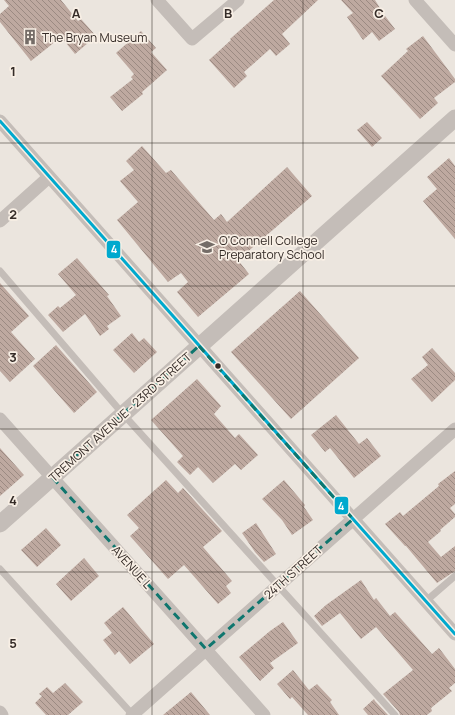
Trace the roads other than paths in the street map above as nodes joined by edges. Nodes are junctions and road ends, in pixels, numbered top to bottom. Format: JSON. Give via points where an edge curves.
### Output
{"nodes":[{"id":1,"x":157,"y":0,"type":"edge"},
{"id":2,"x":238,"y":0,"type":"edge"},
{"id":3,"x":417,"y":1,"type":"edge"},
{"id":4,"x":455,"y":45,"type":"edge"},
{"id":5,"x":455,"y":118,"type":"edge"},
{"id":6,"x":0,"y":121,"type":"edge"},
{"id":7,"x":49,"y":177,"type":"junction"},
{"id":8,"x":0,"y":221,"type":"edge"},
{"id":9,"x":0,"y":271,"type":"edge"},
{"id":10,"x":199,"y":346,"type":"junction"},
{"id":11,"x":123,"y":414,"type":"junction"},
{"id":12,"x":0,"y":419,"type":"edge"},
{"id":13,"x":455,"y":428,"type":"edge"},
{"id":14,"x":52,"y":477,"type":"junction"},
{"id":15,"x":353,"y":519,"type":"junction"},
{"id":16,"x":0,"y":524,"type":"edge"},
{"id":17,"x":0,"y":569,"type":"edge"},
{"id":18,"x":455,"y":576,"type":"edge"},
{"id":19,"x":278,"y":585,"type":"junction"},
{"id":20,"x":426,"y":601,"type":"junction"},
{"id":21,"x":455,"y":634,"type":"edge"},
{"id":22,"x":206,"y":649,"type":"junction"},
{"id":23,"x":0,"y":712,"type":"edge"},
{"id":24,"x":2,"y":715,"type":"edge"},
{"id":25,"x":132,"y":715,"type":"edge"},
{"id":26,"x":264,"y":715,"type":"edge"},
{"id":27,"x":395,"y":715,"type":"edge"}],
"edges":[{"from":1,"to":2,"type":"street","via":[[192,39]]},
{"from":3,"to":4,"type":"street"},
{"from":5,"to":10,"type":"street","name":"TREMONT AVENUE - 23RD STREET"},
{"from":6,"to":7,"type":"street"},
{"from":7,"to":8,"type":"street"},
{"from":7,"to":10,"type":"street"},
{"from":9,"to":11,"type":"lane"},
{"from":10,"to":11,"type":"street","name":"TREMONT AVENUE - 23RD STREET"},
{"from":10,"to":15,"type":"street"},
{"from":11,"to":14,"type":"street","name":"TREMONT AVENUE - 23RD STREET"},
{"from":11,"to":19,"type":"lane"},
{"from":12,"to":14,"type":"street","name":"AVENUE L"},
{"from":13,"to":15,"type":"street","name":"24TH STREET"},
{"from":14,"to":16,"type":"street","name":"TREMONT AVENUE - 23RD STREET"},
{"from":14,"to":22,"type":"street","name":"AVENUE L"},
{"from":15,"to":19,"type":"street","name":"24TH STREET"},
{"from":15,"to":20,"type":"street"},
{"from":17,"to":25,"type":"lane"},
{"from":18,"to":20,"type":"lane"},
{"from":19,"to":22,"type":"street","name":"24TH STREET"},
{"from":19,"to":27,"type":"lane"},
{"from":20,"to":21,"type":"street"},
{"from":22,"to":25,"type":"street","name":"24TH STREET"},
{"from":22,"to":26,"type":"street","name":"AVENUE L"},
{"from":23,"to":24,"type":"street"}]}
